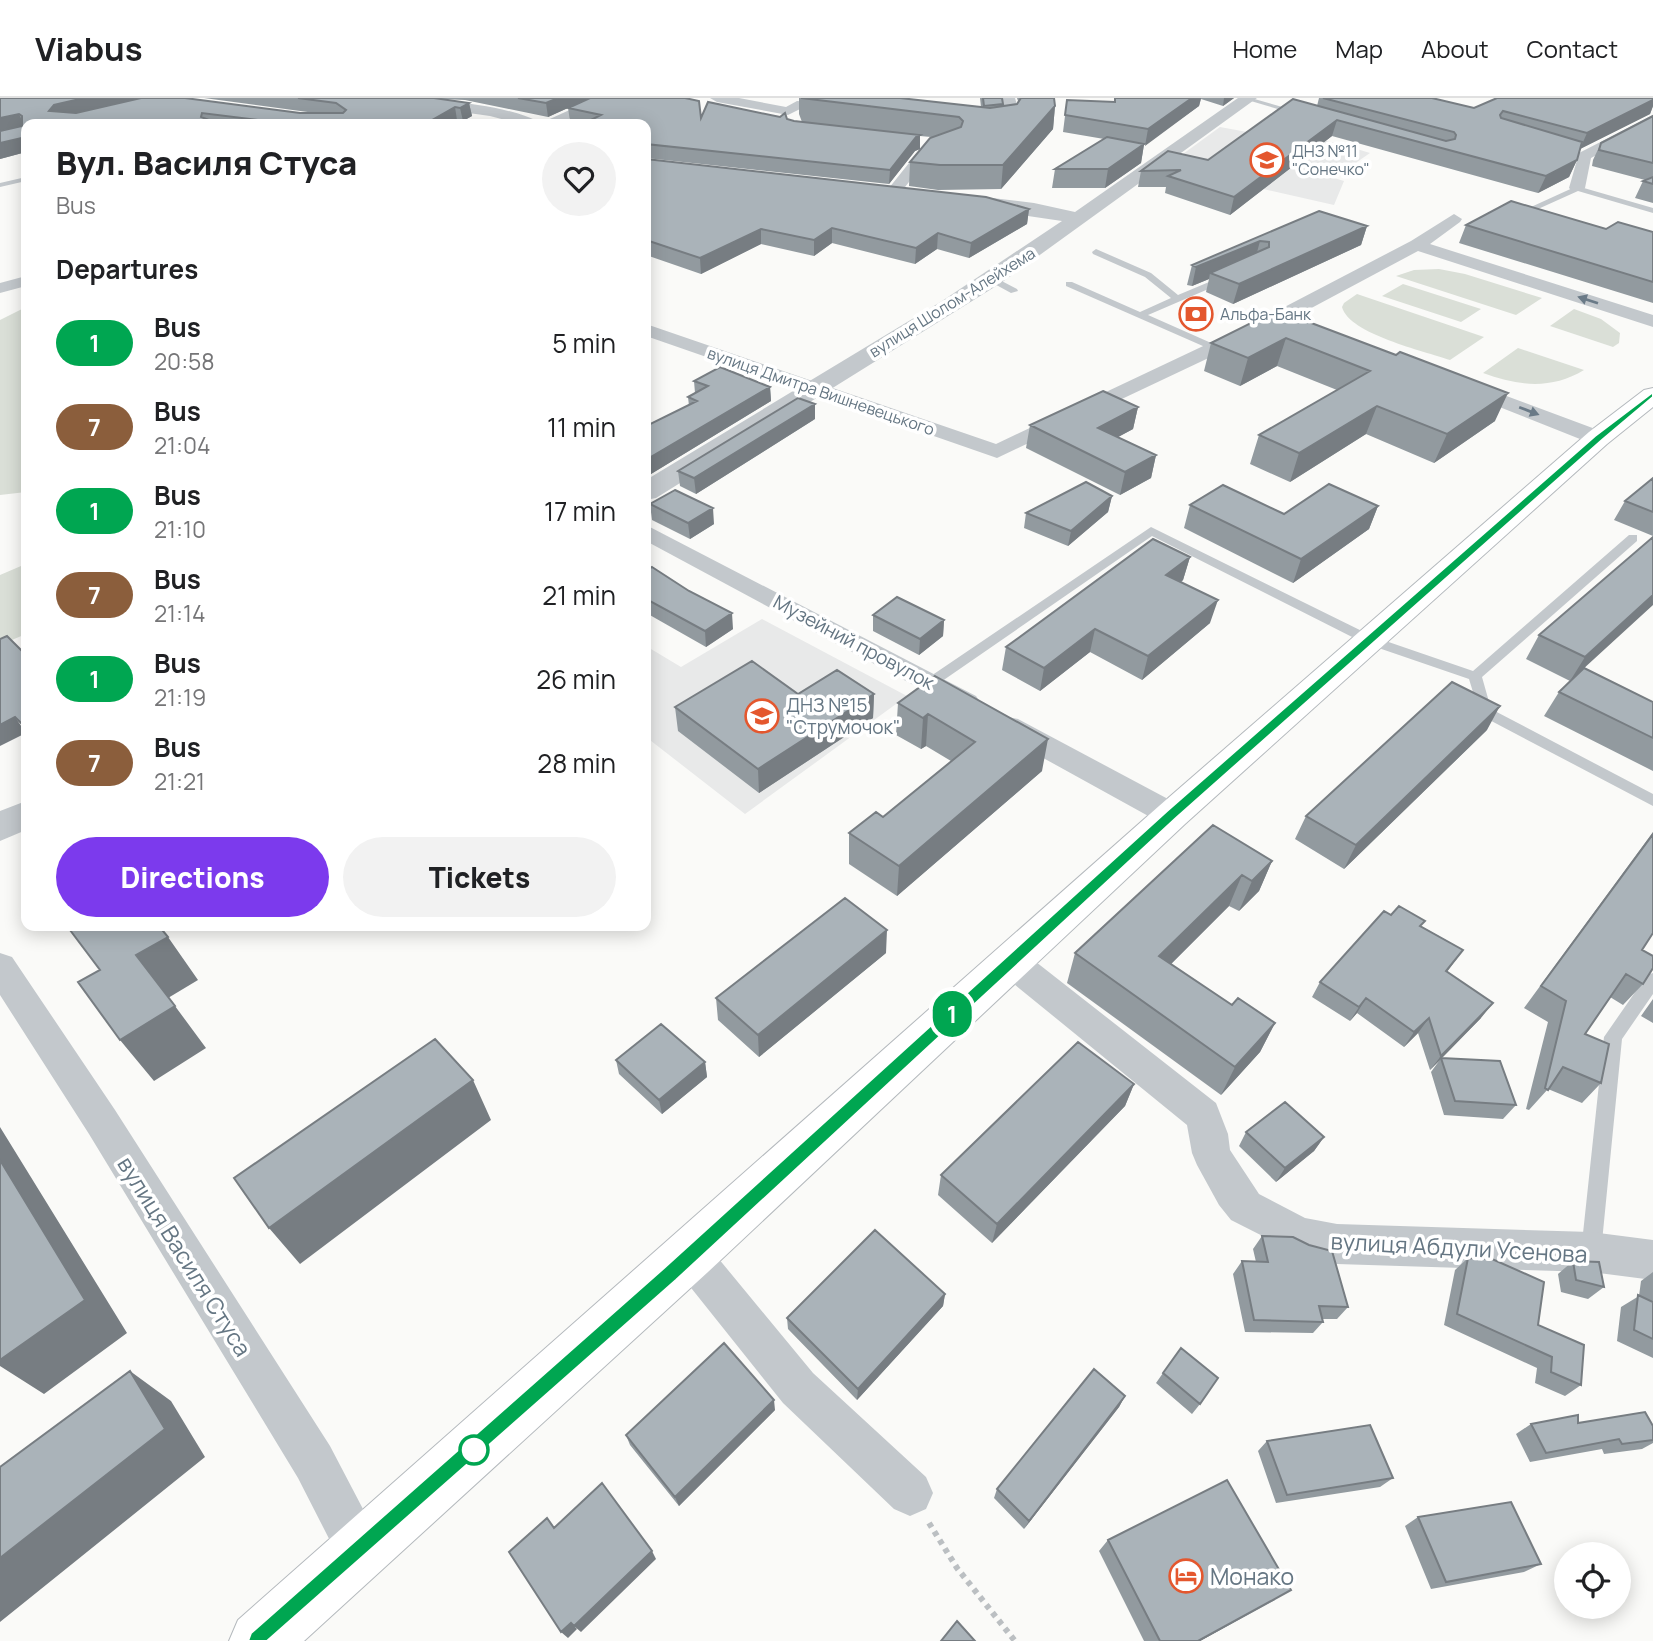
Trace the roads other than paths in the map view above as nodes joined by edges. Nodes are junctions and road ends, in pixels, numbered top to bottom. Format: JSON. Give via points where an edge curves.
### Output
{"nodes":[{"id":1,"x":390,"y":98,"type":"edge"},
{"id":2,"x":607,"y":98,"type":"edge"},
{"id":3,"x":717,"y":98,"type":"edge"},
{"id":4,"x":1008,"y":98,"type":"edge"},
{"id":5,"x":1247,"y":99,"type":"edge"},
{"id":6,"x":439,"y":101,"type":"edge"},
{"id":7,"x":851,"y":109,"type":"edge"},
{"id":8,"x":788,"y":111,"type":"junction"},
{"id":9,"x":1312,"y":117,"type":"edge"},
{"id":10,"x":517,"y":119,"type":"edge"},
{"id":11,"x":559,"y":119,"type":"edge"},
{"id":12,"x":1653,"y":119,"type":"edge"},
{"id":13,"x":974,"y":122,"type":"edge"},
{"id":14,"x":1007,"y":122,"type":"junction"},
{"id":15,"x":795,"y":128,"type":"edge"},
{"id":16,"x":999,"y":138,"type":"edge"},
{"id":17,"x":910,"y":142,"type":"edge"},
{"id":18,"x":21,"y":180,"type":"edge"},
{"id":19,"x":0,"y":185,"type":"edge"},
{"id":20,"x":1577,"y":188,"type":"junction"},
{"id":21,"x":886,"y":192,"type":"joint"},
{"id":22,"x":919,"y":196,"type":"edge"},
{"id":23,"x":957,"y":200,"type":"edge"},
{"id":24,"x":1535,"y":206,"type":"edge"},
{"id":25,"x":1653,"y":211,"type":"edge"},
{"id":26,"x":1079,"y":219,"type":"junction"},
{"id":27,"x":1454,"y":219,"type":"dead end"},
{"id":28,"x":1417,"y":245,"type":"junction"},
{"id":29,"x":1096,"y":252,"type":"dead end"},
{"id":30,"x":1236,"y":274,"type":"edge"},
{"id":31,"x":992,"y":279,"type":"junction"},
{"id":32,"x":21,"y":282,"type":"edge"},
{"id":33,"x":1069,"y":284,"type":"dead end"},
{"id":34,"x":0,"y":288,"type":"edge"},
{"id":35,"x":1014,"y":291,"type":"dead end"},
{"id":36,"x":1177,"y":299,"type":"junction"},
{"id":37,"x":1140,"y":315,"type":"junction"},
{"id":38,"x":1282,"y":316,"type":"junction"},
{"id":39,"x":1653,"y":321,"type":"edge"},
{"id":40,"x":1307,"y":326,"type":"edge"},
{"id":41,"x":651,"y":332,"type":"edge"},
{"id":42,"x":1215,"y":348,"type":"junction"},
{"id":43,"x":1446,"y":379,"type":"edge"},
{"id":44,"x":812,"y":389,"type":"junction"},
{"id":45,"x":1653,"y":395,"type":"edge"},
{"id":46,"x":1598,"y":438,"type":"junction"},
{"id":47,"x":651,"y":489,"type":"edge"},
{"id":48,"x":651,"y":535,"type":"edge"},
{"id":49,"x":1633,"y":538,"type":"dead end"},
{"id":50,"x":1369,"y":640,"type":"junction"},
{"id":51,"x":1475,"y":676,"type":"junction"},
{"id":52,"x":930,"y":683,"type":"junction"},
{"id":53,"x":1653,"y":802,"type":"edge"},
{"id":54,"x":1172,"y":815,"type":"junction"},
{"id":55,"x":21,"y":816,"type":"edge"},
{"id":56,"x":0,"y":827,"type":"edge"},
{"id":57,"x":1010,"y":961,"type":"junction"},
{"id":58,"x":0,"y":967,"type":"edge"},
{"id":59,"x":1653,"y":980,"type":"edge"},
{"id":60,"x":1591,"y":1252,"type":"junction"},
{"id":61,"x":690,"y":1255,"type":"junction"},
{"id":62,"x":1653,"y":1260,"type":"edge"},
{"id":63,"x":910,"y":1493,"type":"road end"},
{"id":64,"x":361,"y":1551,"type":"junction"},
{"id":65,"x":259,"y":1641,"type":"edge"}],
"edges":[{"from":1,"to":6,"type":"street"},
{"from":2,"to":11,"type":"street"},
{"from":3,"to":8,"type":"street"},
{"from":4,"to":14,"type":"street","via":[[1013,116]]},
{"from":5,"to":9,"type":"lane"},
{"from":5,"to":26,"type":"street","name":"вулиця Шолом-Алейхема","via":[[1172,148]]},
{"from":6,"to":10,"type":"street"},
{"from":7,"to":8,"type":"street","via":[[810,104]]},
{"from":8,"to":15,"type":"street"},
{"from":12,"to":20,"type":"street","via":[[1578,155]]},
{"from":13,"to":14,"type":"street"},
{"from":14,"to":16,"type":"street","via":[[1007,133]]},
{"from":17,"to":21,"type":"street","via":[[951,146],[922,156]]},
{"from":18,"to":19,"type":"lane"},
{"from":20,"to":24,"type":"lane"},
{"from":20,"to":25,"type":"lane"},
{"from":21,"to":22,"type":"street"},
{"from":23,"to":26,"type":"street"},
{"from":26,"to":31,"type":"street","name":"вулиця Шолом-Алейхема"},
{"from":27,"to":28,"type":"street"},
{"from":28,"to":38,"type":"street"},
{"from":39,"to":28,"type":"street","one_way":true},
{"from":29,"to":36,"type":"lane","via":[[1148,275]]},
{"from":30,"to":36,"type":"lane"},
{"from":31,"to":35,"type":"lane"},
{"from":31,"to":44,"type":"street","name":"вулиця Шолом-Алейхема"},
{"from":32,"to":34,"type":"street"},
{"from":33,"to":37,"type":"lane"},
{"from":36,"to":37,"type":"lane"},
{"from":37,"to":42,"type":"lane"},
{"from":38,"to":40,"type":"street"},
{"from":38,"to":42,"type":"street"},
{"from":41,"to":44,"type":"street","name":"вулиця Дмитра Вишневецького"},
{"from":42,"to":44,"type":"street","name":"вулиця Дмитра Вишневецького","via":[[997,452]]},
{"from":43,"to":46,"type":"street","one_way":true},
{"from":44,"to":47,"type":"street","name":"вулиця Шолом-Алейхема"},
{"from":45,"to":46,"type":"highway"},
{"from":46,"to":50,"type":"highway"},
{"from":48,"to":52,"type":"street","name":"Музейний провулок"},
{"from":49,"to":51,"type":"lane"},
{"from":50,"to":51,"type":"lane"},
{"from":50,"to":52,"type":"lane","via":[[1151,531]]},
{"from":50,"to":54,"type":"highway"},
{"from":51,"to":53,"type":"lane","via":[[1485,712]]},
{"from":52,"to":54,"type":"street","name":"Музейний провулок"},
{"from":54,"to":57,"type":"highway"},
{"from":55,"to":56,"type":"street"},
{"from":57,"to":60,"type":"street","name":"вулиця Абдули Усенова","via":[[1203,1115],[1210,1153],[1233,1192],[1261,1218],[1300,1236],[1337,1244]]},
{"from":57,"to":61,"type":"highway"},
{"from":58,"to":64,"type":"street","name":"вулиця Василя Стуса","via":[[314,1462]]},
{"from":59,"to":60,"type":"lane","via":[[1613,1037]]},
{"from":60,"to":62,"type":"street","name":"вулиця Абдули Усенова"},
{"from":61,"to":63,"type":"street","via":[[799,1388]]},
{"from":61,"to":64,"type":"highway"},
{"from":64,"to":65,"type":"highway"}]}
